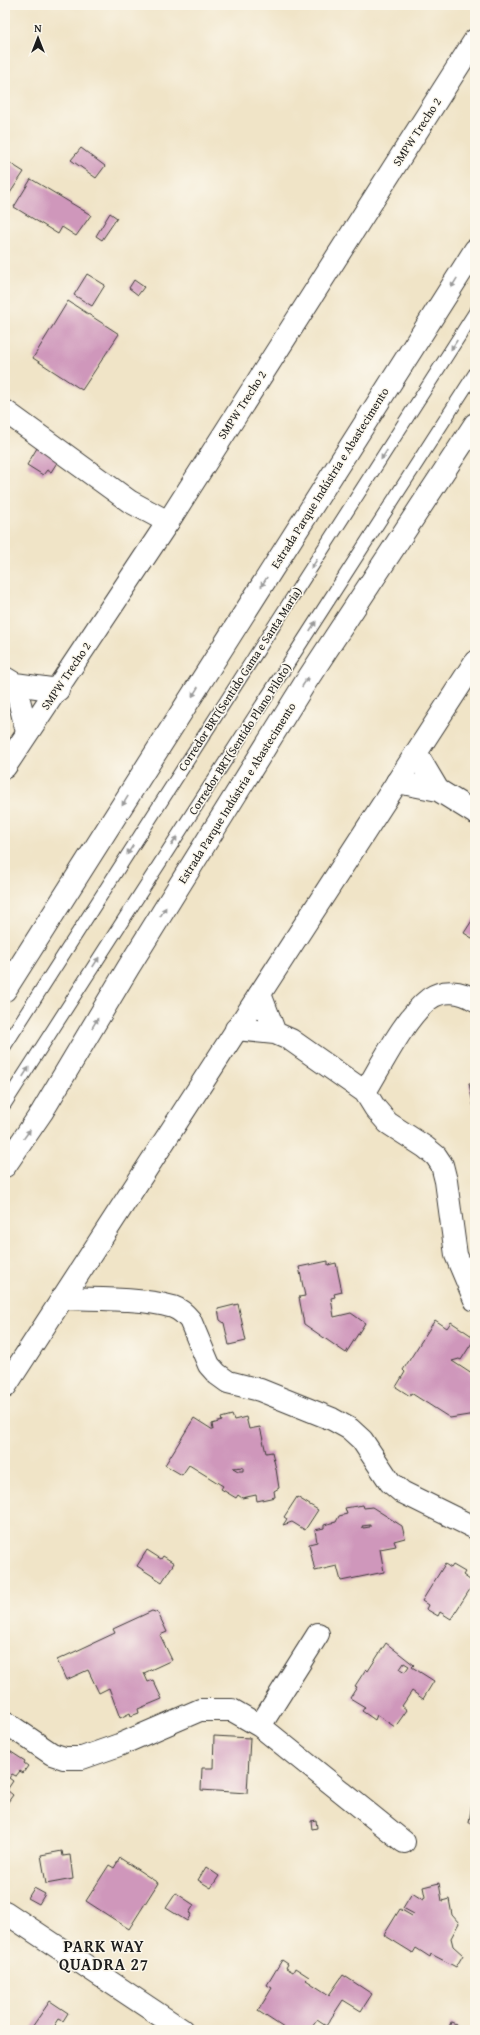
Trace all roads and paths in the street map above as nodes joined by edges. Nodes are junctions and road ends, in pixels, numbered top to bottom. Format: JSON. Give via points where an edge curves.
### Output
{"nodes":[{"id":1,"x":475,"y":40,"type":"edge"},
{"id":2,"x":475,"y":250,"type":"edge"},
{"id":3,"x":475,"y":312,"type":"edge"},
{"id":4,"x":475,"y":373,"type":"edge"},
{"id":5,"x":5,"y":411,"type":"edge"},
{"id":6,"x":475,"y":424,"type":"edge"},
{"id":7,"x":168,"y":522,"type":"junction"},
{"id":8,"x":475,"y":662,"type":"edge"},
{"id":9,"x":10,"y":681,"type":"edge"},
{"id":10,"x":58,"y":690,"type":"junction"},
{"id":11,"x":27,"y":732,"type":"junction"},
{"id":12,"x":416,"y":753,"type":"junction"},
{"id":13,"x":5,"y":767,"type":"edge"},
{"id":14,"x":397,"y":782,"type":"junction"},
{"id":15,"x":438,"y":790,"type":"junction"},
{"id":16,"x":475,"y":813,"type":"edge"},
{"id":17,"x":5,"y":990,"type":"edge"},
{"id":18,"x":260,"y":994,"type":"junction"},
{"id":19,"x":475,"y":1000,"type":"edge"},
{"id":20,"x":236,"y":1029,"type":"junction"},
{"id":21,"x":275,"y":1033,"type":"junction"},
{"id":22,"x":5,"y":1046,"type":"edge"},
{"id":23,"x":365,"y":1092,"type":"junction"},
{"id":24,"x":5,"y":1104,"type":"edge"},
{"id":25,"x":5,"y":1166,"type":"edge"},
{"id":26,"x":62,"y":1298,"type":"junction"},
{"id":27,"x":475,"y":1300,"type":"edge"},
{"id":28,"x":5,"y":1388,"type":"edge"},
{"id":29,"x":475,"y":1528,"type":"edge"},
{"id":30,"x":318,"y":1634,"type":"dead end"},
{"id":31,"x":5,"y":1722,"type":"edge"},
{"id":32,"x":260,"y":1726,"type":"junction"},
{"id":33,"x":404,"y":1842,"type":"dead end"},
{"id":34,"x":5,"y":1912,"type":"edge"},
{"id":35,"x":182,"y":2030,"type":"edge"}],
"edges":[{"from":1,"to":7,"type":"main road","name":"SMPW Trecho 2"},
{"from":2,"to":17,"type":"main road","name":"Estrada Parque Indústria e Abastecimento","one_way":true},
{"from":3,"to":22,"type":"lane","name":"Corredor BRT(Sentido Gama e Santa Maria)","one_way":true},
{"from":24,"to":4,"type":"lane","name":"Corredor BRT(Sentido Plano Piloto)","one_way":true},
{"from":5,"to":7,"type":"main road","via":[[129,501]]},
{"from":25,"to":6,"type":"main road","name":"Estrada Parque Indústria e Abastecimento","one_way":true,"via":[[42,1112],[305,683]]},
{"from":7,"to":10,"type":"main road","name":"SMPW Trecho 2"},
{"from":8,"to":12,"type":"main road"},
{"from":9,"to":10,"type":"main road"},
{"from":9,"to":11,"type":"main road"},
{"from":10,"to":11,"type":"main road","name":"SMPW Trecho 2"},
{"from":11,"to":13,"type":"main road","name":"SMPW Trecho 2"},
{"from":12,"to":14,"type":"main road"},
{"from":12,"to":15,"type":"main road"},
{"from":14,"to":15,"type":"main road"},
{"from":14,"to":18,"type":"main road"},
{"from":15,"to":16,"type":"main road"},
{"from":18,"to":20,"type":"main road"},
{"from":18,"to":21,"type":"main road"},
{"from":19,"to":23,"type":"main road","via":[[461,993],[451,992],[430,998],[404,1028]]},
{"from":20,"to":21,"type":"main road"},
{"from":20,"to":26,"type":"main road"},
{"from":21,"to":23,"type":"main road","via":[[291,1040]]},
{"from":23,"to":27,"type":"main road","via":[[388,1123],[426,1147],[442,1165],[456,1255]]},
{"from":26,"to":28,"type":"main road"},
{"from":26,"to":29,"type":"main road","via":[[108,1299],[174,1307],[190,1320],[209,1365],[217,1374],[228,1382],[260,1390],[332,1419],[350,1429],[362,1440],[390,1482],[402,1492]]},
{"from":30,"to":32,"type":"main road"},
{"from":31,"to":32,"type":"main road","via":[[52,1754],[64,1758],[104,1751],[200,1710],[232,1710]]},
{"from":32,"to":33,"type":"main road"},
{"from":34,"to":35,"type":"main road"}]}
